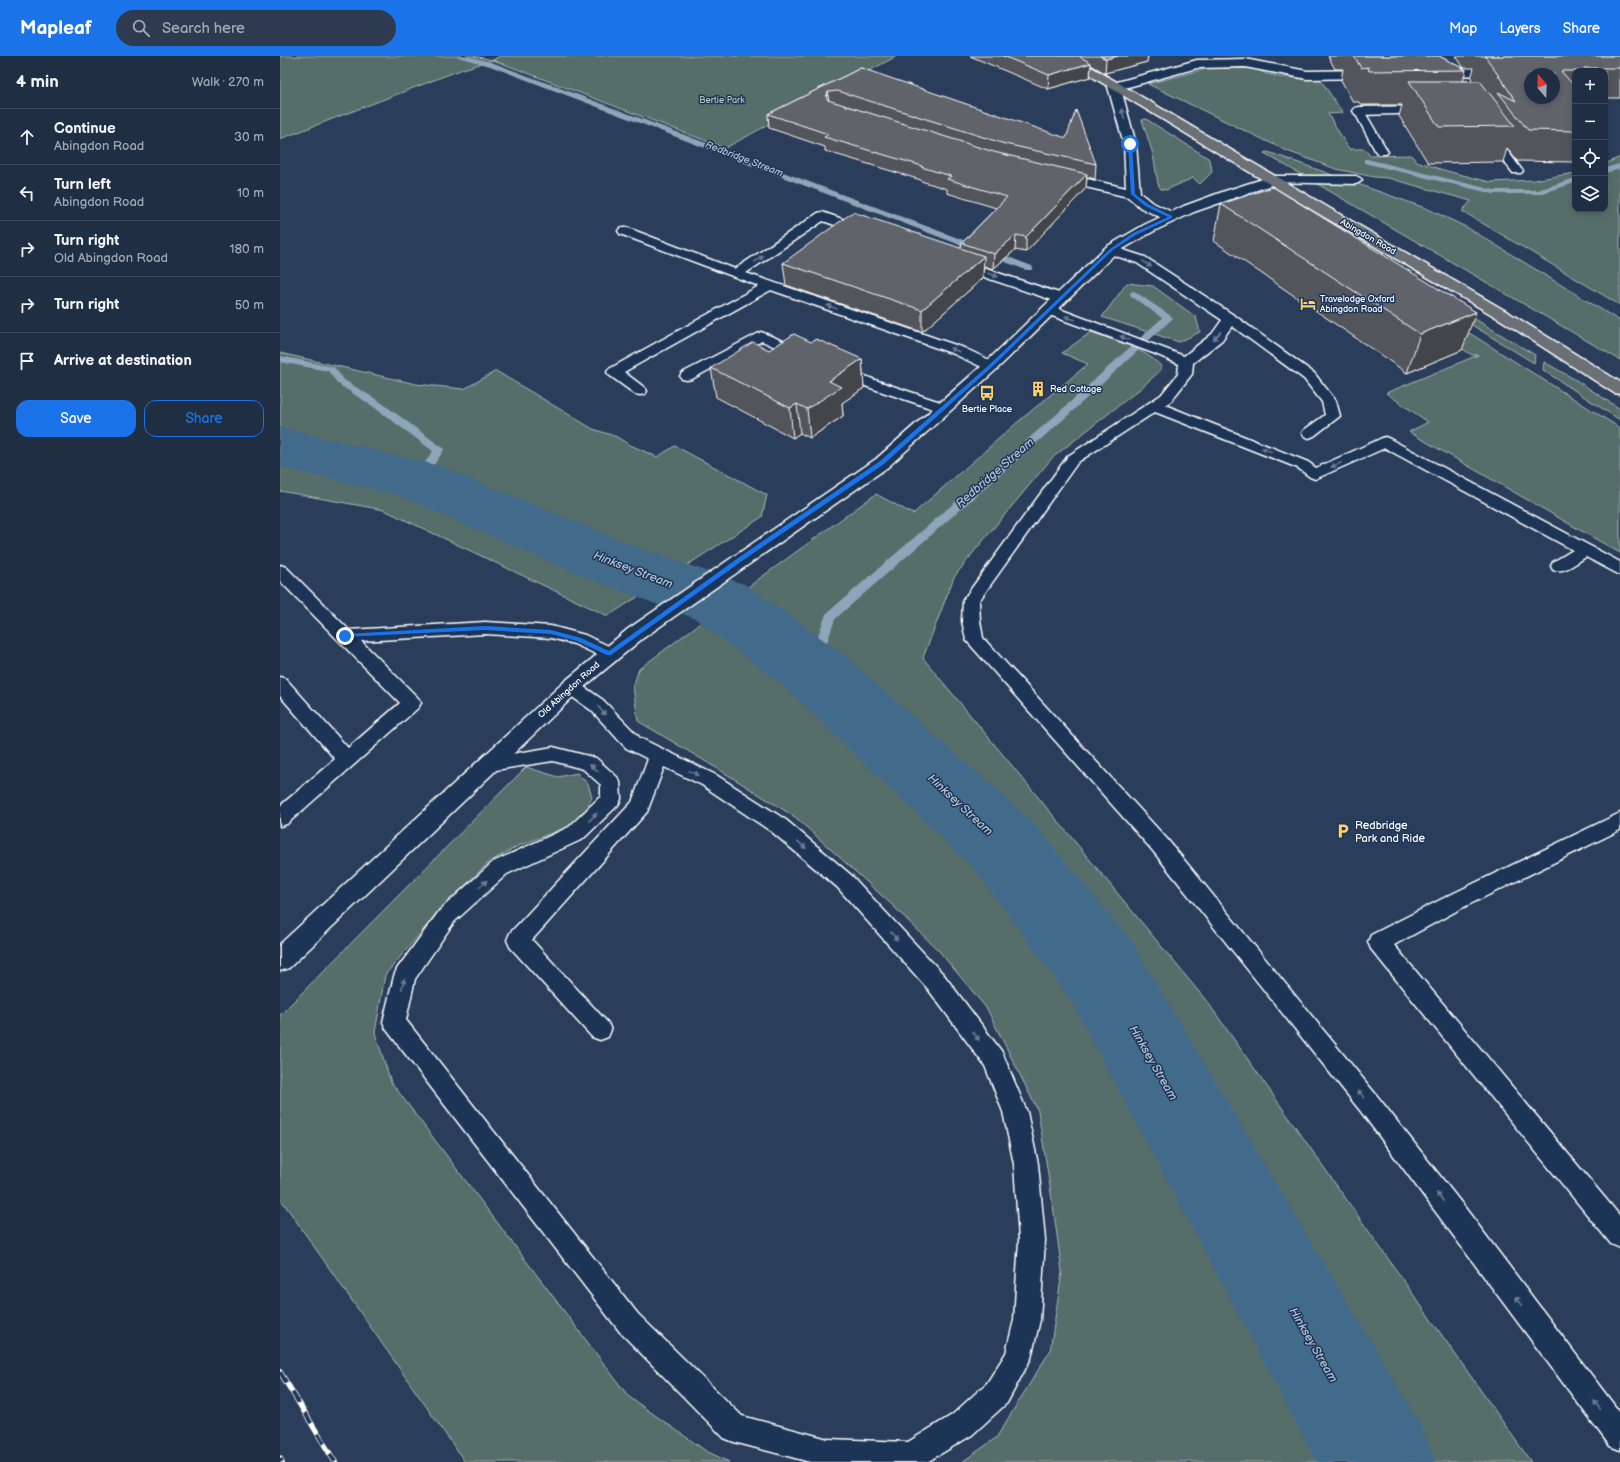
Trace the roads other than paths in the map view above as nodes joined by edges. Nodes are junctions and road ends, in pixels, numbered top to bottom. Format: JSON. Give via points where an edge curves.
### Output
{"nodes":[{"id":1,"x":1065,"y":56,"type":"edge"},
{"id":2,"x":1244,"y":59,"type":"edge"},
{"id":3,"x":1444,"y":61,"type":"edge"},
{"id":4,"x":1452,"y":72,"type":"junction"},
{"id":5,"x":1516,"y":72,"type":"edge"},
{"id":6,"x":1382,"y":73,"type":"dead end"},
{"id":7,"x":1421,"y":73,"type":"dead end"},
{"id":8,"x":1464,"y":82,"type":"edge"},
{"id":9,"x":1114,"y":87,"type":"junction"},
{"id":10,"x":1442,"y":110,"type":"edge"},
{"id":11,"x":1359,"y":111,"type":"joint"},
{"id":12,"x":1481,"y":122,"type":"edge"},
{"id":13,"x":1382,"y":152,"type":"dead end"},
{"id":14,"x":1517,"y":171,"type":"dead end"},
{"id":15,"x":1048,"y":174,"type":"edge"},
{"id":16,"x":1272,"y":180,"type":"junction"},
{"id":17,"x":1356,"y":180,"type":"dead end"},
{"id":18,"x":1133,"y":194,"type":"junction"},
{"id":19,"x":1171,"y":217,"type":"junction"},
{"id":20,"x":624,"y":232,"type":"dead end"},
{"id":21,"x":873,"y":234,"type":"edge"},
{"id":22,"x":1111,"y":250,"type":"junction"},
{"id":23,"x":946,"y":259,"type":"edge"},
{"id":24,"x":736,"y":274,"type":"junction"},
{"id":25,"x":769,"y":286,"type":"junction"},
{"id":26,"x":1060,"y":298,"type":"junction"},
{"id":27,"x":1048,"y":310,"type":"junction"},
{"id":28,"x":1230,"y":320,"type":"junction"},
{"id":29,"x":815,"y":360,"type":"edge"},
{"id":30,"x":1186,"y":362,"type":"junction"},
{"id":31,"x":829,"y":366,"type":"edge"},
{"id":32,"x":991,"y":366,"type":"junction"},
{"id":33,"x":687,"y":376,"type":"dead end"},
{"id":34,"x":1620,"y":389,"type":"edge"},
{"id":35,"x":640,"y":391,"type":"dead end"},
{"id":36,"x":1156,"y":407,"type":"junction"},
{"id":37,"x":944,"y":408,"type":"junction"},
{"id":38,"x":1310,"y":433,"type":"dead end"},
{"id":39,"x":1586,"y":550,"type":"junction"},
{"id":40,"x":1559,"y":566,"type":"dead end"},
{"id":41,"x":1620,"y":569,"type":"edge"},
{"id":42,"x":280,"y":571,"type":"edge"},
{"id":43,"x":345,"y":636,"type":"junction"},
{"id":44,"x":609,"y":654,"type":"junction"},
{"id":45,"x":280,"y":684,"type":"edge"},
{"id":46,"x":571,"y":687,"type":"junction"},
{"id":47,"x":659,"y":756,"type":"junction"},
{"id":48,"x":347,"y":759,"type":"junction"},
{"id":49,"x":483,"y":769,"type":"junction"},
{"id":50,"x":611,"y":799,"type":"junction"},
{"id":51,"x":640,"y":806,"type":"junction"},
{"id":52,"x":280,"y":818,"type":"edge"},
{"id":53,"x":1620,"y":821,"type":"edge"},
{"id":54,"x":280,"y":960,"type":"edge"},
{"id":55,"x":600,"y":1030,"type":"dead end"},
{"id":56,"x":1620,"y":1235,"type":"edge"},
{"id":57,"x":1620,"y":1436,"type":"edge"}],
"edges":[{"from":1,"to":9,"type":"main road","name":"Abingdon Road"},
{"from":2,"to":6,"type":"street","via":[[1308,74]]},
{"from":2,"to":9,"type":"street","via":[[1198,64]]},
{"from":3,"to":4,"type":"street"},
{"from":4,"to":5,"type":"street"},
{"from":4,"to":7,"type":"street"},
{"from":4,"to":8,"type":"street"},
{"from":9,"to":16,"type":"main road","name":"Abingdon Road"},
{"from":18,"to":9,"type":"street","one_way":true,"via":[[1130,144]]},
{"from":10,"to":11,"type":"street"},
{"from":11,"to":13,"type":"lane"},
{"from":12,"to":14,"type":"lane"},
{"from":15,"to":18,"type":"street"},
{"from":16,"to":17,"type":"lane"},
{"from":16,"to":19,"type":"street","name":"Old Abingdon Road","via":[[1221,196]]},
{"from":16,"to":34,"type":"main road","name":"Abingdon Road","via":[[1506,317]]},
{"from":18,"to":19,"type":"street","via":[[1146,205]]},
{"from":19,"to":22,"type":"street","name":"Old Abingdon Road","via":[[1134,234]]},
{"from":20,"to":24,"type":"lane"},
{"from":24,"to":21,"type":"lane","one_way":true,"via":[[822,216]]},
{"from":22,"to":26,"type":"street","name":"Old Abingdon Road"},
{"from":22,"to":28,"type":"lane","one_way":true,"via":[[1141,260]]},
{"from":23,"to":26,"type":"lane","one_way":true},
{"from":24,"to":25,"type":"lane"},
{"from":32,"to":25,"type":"lane","one_way":true,"via":[[959,351]]},
{"from":25,"to":35,"type":"lane","via":[[614,372]]},
{"from":26,"to":27,"type":"street","name":"Old Abingdon Road"},
{"from":30,"to":27,"type":"lane","one_way":true},
{"from":27,"to":32,"type":"street","name":"Old Abingdon Road"},
{"from":28,"to":30,"type":"lane","one_way":true,"via":[[1217,337]]},
{"from":28,"to":38,"type":"lane","via":[[1309,376],[1329,401],[1333,416]]},
{"from":29,"to":33,"type":"lane","via":[[761,336]]},
{"from":30,"to":36,"type":"lane","via":[[1185,374]]},
{"from":31,"to":37,"type":"lane","via":[[870,384]]},
{"from":32,"to":37,"type":"street","name":"Old Abingdon Road"},
{"from":39,"to":36,"type":"lane","one_way":true,"via":[[1385,442],[1315,474],[1303,465]]},
{"from":57,"to":36,"type":"lane","one_way":true,"via":[[1370,1106],[1160,844],[975,640],[971,621],[971,600],[1073,459]]},
{"from":37,"to":44,"type":"street","name":"Old Abingdon Road","via":[[882,462]]},
{"from":39,"to":40,"type":"lane"},
{"from":39,"to":41,"type":"lane"},
{"from":42,"to":43,"type":"lane"},
{"from":43,"to":44,"type":"lane","via":[[485,628],[551,632],[579,639]]},
{"from":43,"to":48,"type":"lane","via":[[412,703]]},
{"from":44,"to":46,"type":"street","name":"Old Abingdon Road"},
{"from":45,"to":48,"type":"lane"},
{"from":46,"to":47,"type":"lane","one_way":true,"via":[[597,705],[633,743]]},
{"from":46,"to":49,"type":"street","name":"Old Abingdon Road"},
{"from":47,"to":50,"type":"lane","one_way":true,"via":[[709,780],[780,826],[844,881],[936,982],[994,1060],[1016,1112],[1026,1164],[1032,1240],[1027,1320],[1018,1358],[997,1393],[962,1425],[911,1456],[828,1453],[734,1428],[629,1324],[394,1022],[405,976],[447,916],[500,868],[576,834]]},
{"from":47,"to":51,"type":"lane"},
{"from":48,"to":52,"type":"lane"},
{"from":50,"to":49,"type":"lane","one_way":true,"via":[[610,782],[589,763],[553,754]]},
{"from":49,"to":54,"type":"street","name":"Old Abingdon Road"},
{"from":50,"to":51,"type":"lane"},
{"from":51,"to":55,"type":"lane","via":[[518,940]]},
{"from":53,"to":56,"type":"lane","via":[[1379,942]]}]}
